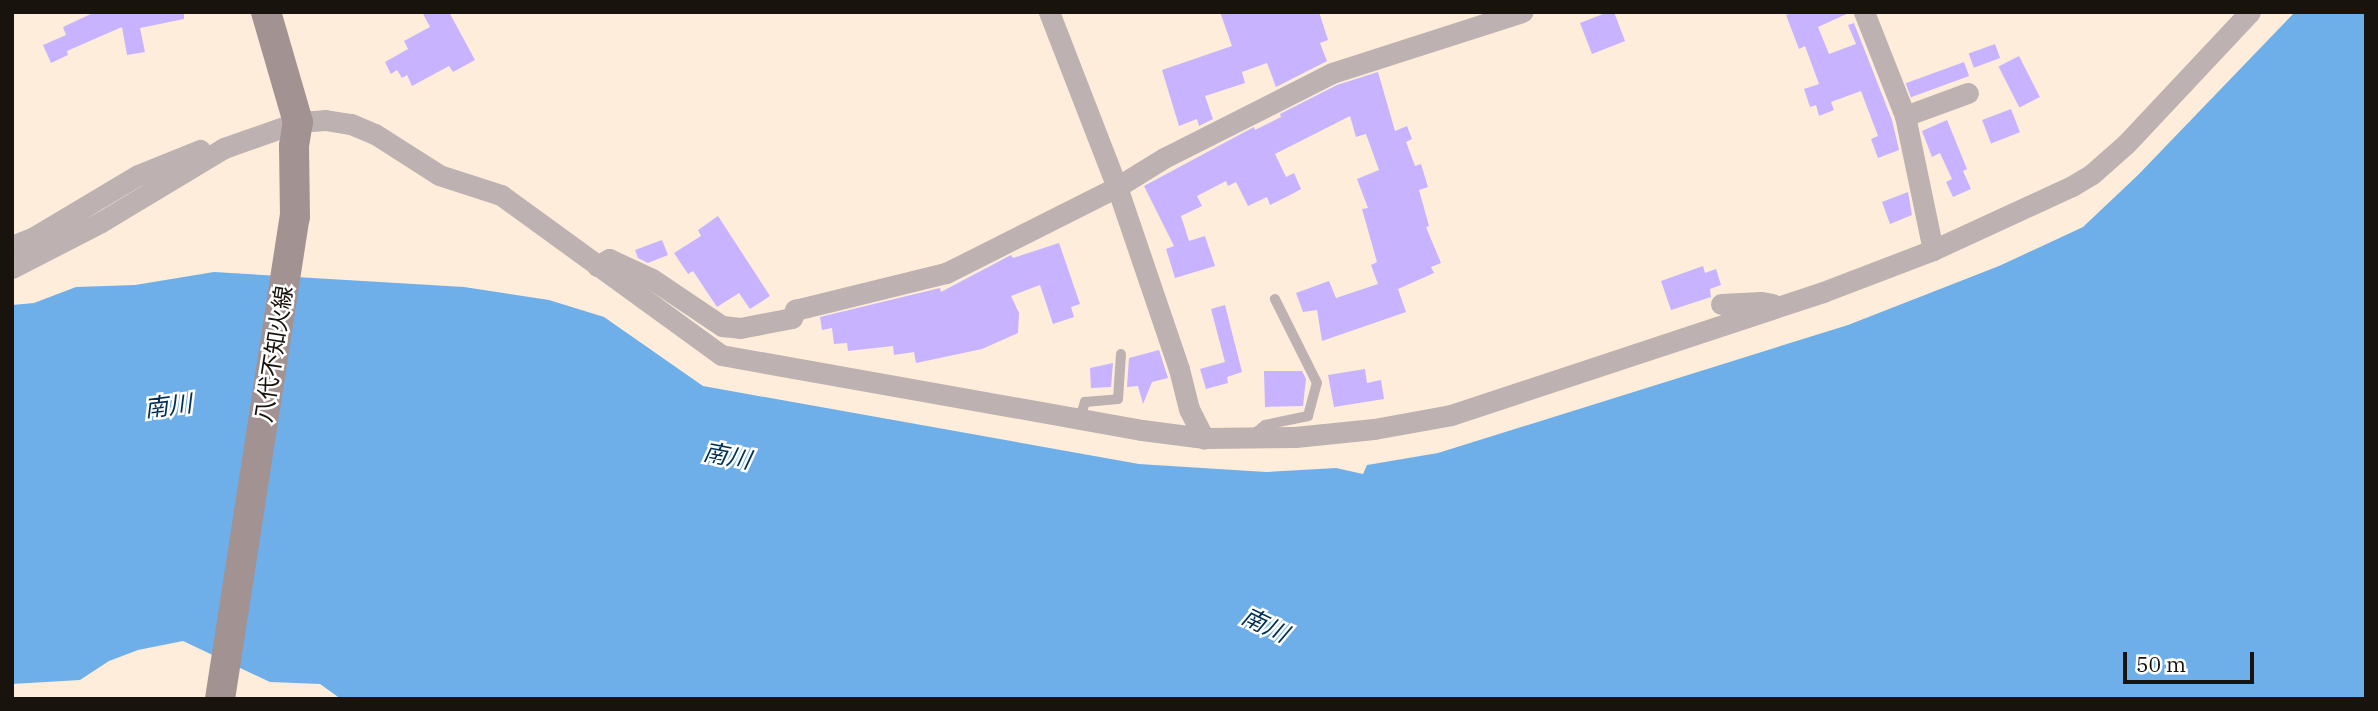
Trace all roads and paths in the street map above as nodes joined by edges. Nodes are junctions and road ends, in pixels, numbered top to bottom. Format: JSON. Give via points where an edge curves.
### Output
{"nodes":[{"id":1,"x":266,"y":12,"type":"edge"},
{"id":2,"x":1049,"y":12,"type":"edge"},
{"id":3,"x":1522,"y":12,"type":"edge"},
{"id":4,"x":1864,"y":12,"type":"edge"},
{"id":5,"x":2250,"y":12,"type":"edge"},
{"id":6,"x":1968,"y":93,"type":"dead end"},
{"id":7,"x":1905,"y":116,"type":"junction"},
{"id":8,"x":296,"y":134,"type":"junction"},
{"id":9,"x":224,"y":148,"type":"junction"},
{"id":10,"x":1117,"y":187,"type":"junction"},
{"id":11,"x":12,"y":246,"type":"edge"},
{"id":12,"x":1933,"y":250,"type":"junction"},
{"id":13,"x":597,"y":266,"type":"junction"},
{"id":14,"x":12,"y":268,"type":"edge"},
{"id":15,"x":1275,"y":299,"type":"dead end"},
{"id":16,"x":1721,"y":304,"type":"dead end"},
{"id":17,"x":1781,"y":306,"type":"junction"},
{"id":18,"x":1121,"y":354,"type":"dead end"},
{"id":19,"x":1189,"y":410,"type":"junction"},
{"id":20,"x":1080,"y":419,"type":"junction"},
{"id":21,"x":1142,"y":430,"type":"junction"},
{"id":22,"x":1204,"y":438,"type":"junction"},
{"id":23,"x":1248,"y":438,"type":"junction"},
{"id":24,"x":220,"y":699,"type":"edge"}],
"edges":[{"from":1,"to":8,"type":"main road","name":"八代不知火線"},
{"from":2,"to":10,"type":"street"},
{"from":3,"to":10,"type":"street","via":[[1332,73],[1164,158]]},
{"from":4,"to":7,"type":"street"},
{"from":5,"to":12,"type":"street","via":[[2092,174]]},
{"from":6,"to":7,"type":"street"},
{"from":7,"to":12,"type":"street"},
{"from":8,"to":9,"type":"street"},
{"from":8,"to":13,"type":"street","via":[[325,120],[375,134],[439,175],[501,195]]},
{"from":8,"to":24,"type":"main road","name":"八代不知火線","via":[[295,217]]},
{"from":9,"to":11,"type":"street","via":[[205,148],[138,175]]},
{"from":9,"to":14,"type":"street","via":[[101,222]]},
{"from":10,"to":13,"type":"street","via":[[946,273],[795,310],[792,318],[762,325],[722,326],[652,279],[609,259]]},
{"from":10,"to":19,"type":"street"},
{"from":12,"to":17,"type":"street"},
{"from":13,"to":20,"type":"street","via":[[721,355]]},
{"from":15,"to":23,"type":"lane","via":[[1317,383],[1308,416],[1265,425]]},
{"from":16,"to":17,"type":"street"},
{"from":17,"to":23,"type":"street","via":[[1451,415],[1374,429]]},
{"from":18,"to":20,"type":"lane","via":[[1118,399],[1085,402]]},
{"from":19,"to":21,"type":"street"},
{"from":19,"to":22,"type":"street"},
{"from":20,"to":21,"type":"street"},
{"from":21,"to":22,"type":"street"},
{"from":22,"to":23,"type":"street"}]}
